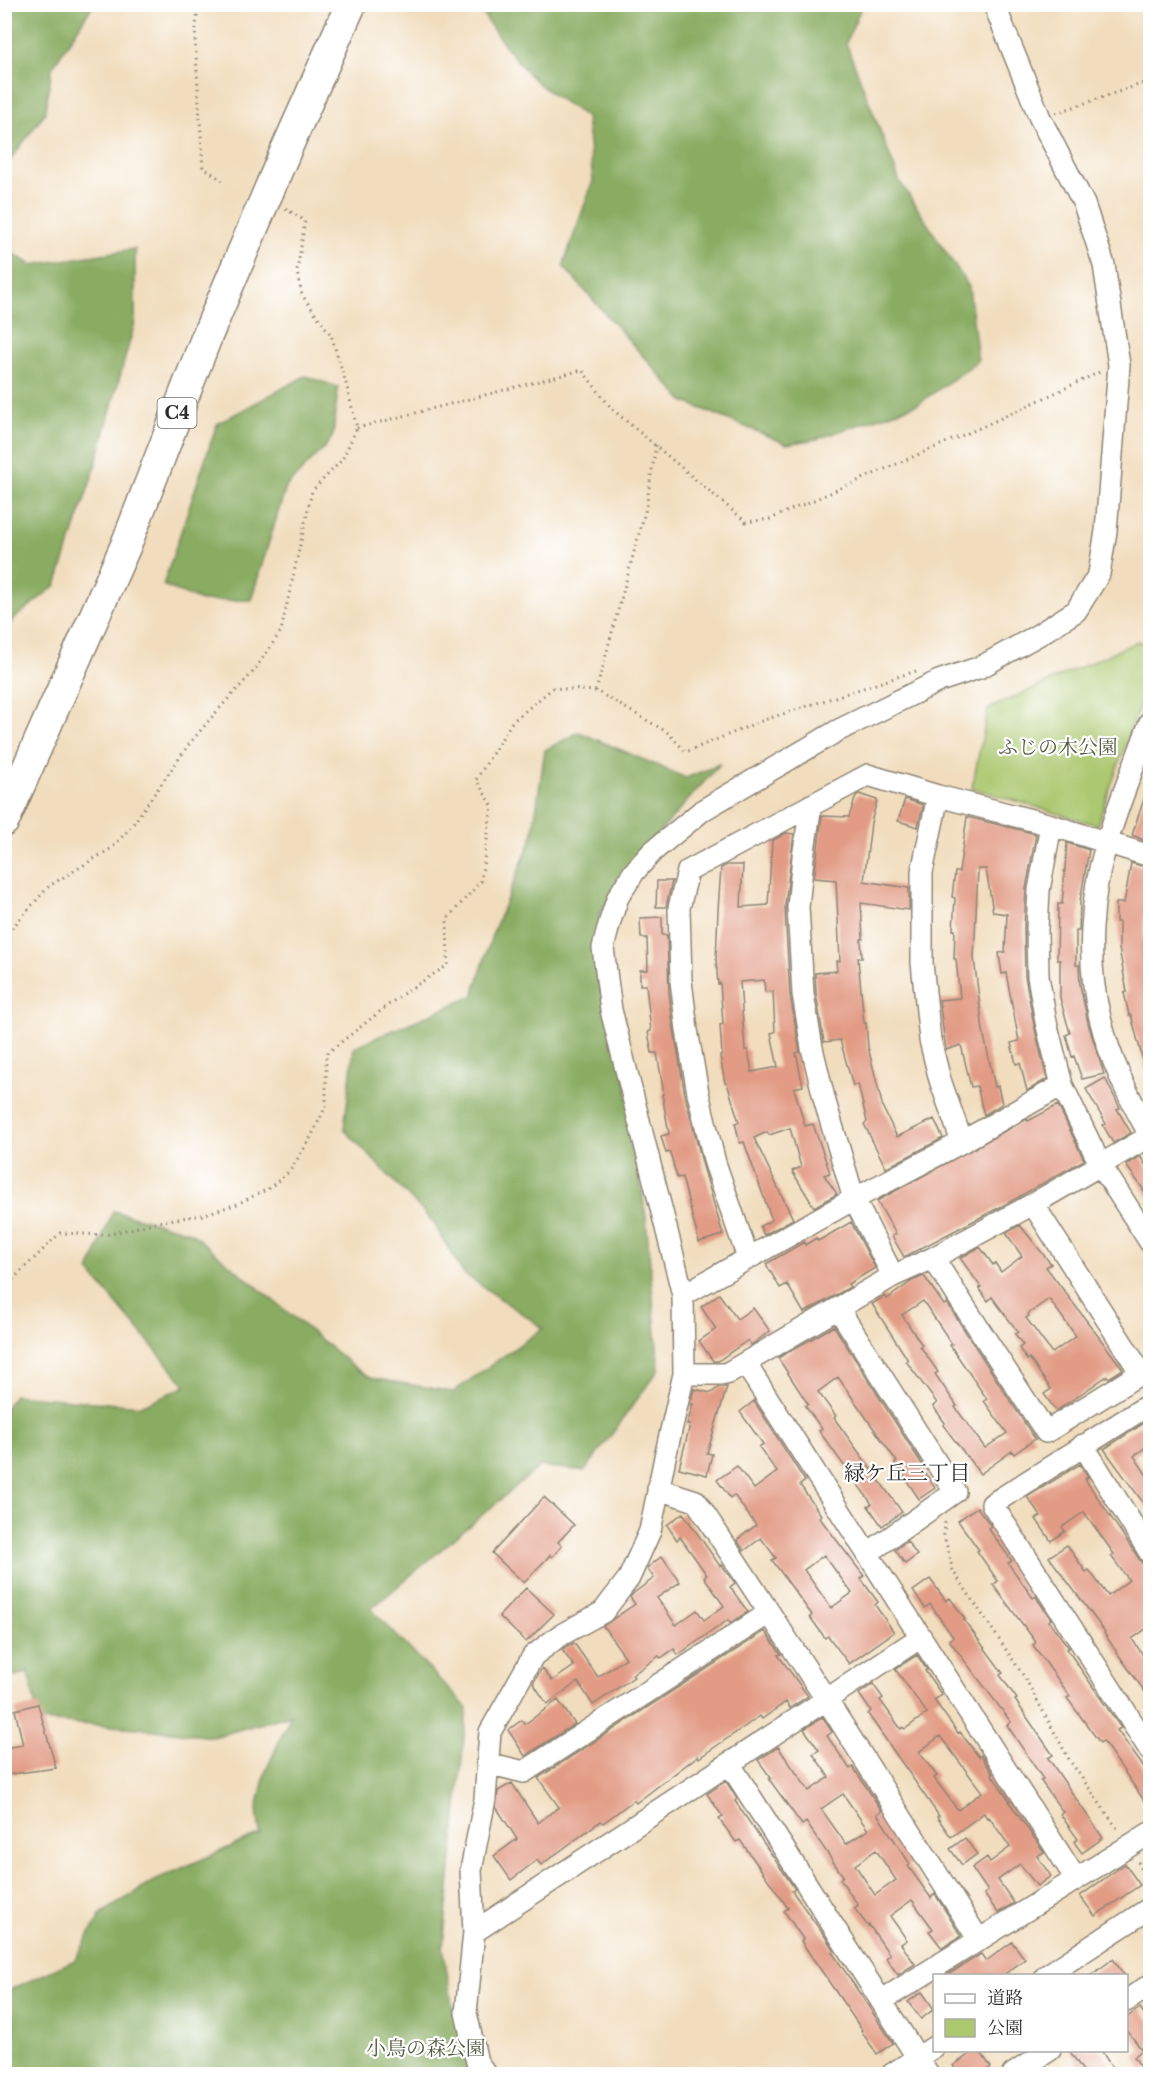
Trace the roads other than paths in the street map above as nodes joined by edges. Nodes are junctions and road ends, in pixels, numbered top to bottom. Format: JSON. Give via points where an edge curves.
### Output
{"nodes":[{"id":1,"x":351,"y":4,"type":"edge"},
{"id":2,"x":994,"y":4,"type":"edge"},
{"id":3,"x":1150,"y":722,"type":"edge"},
{"id":4,"x":938,"y":796,"type":"junction"},
{"id":5,"x":811,"y":806,"type":"junction"},
{"id":6,"x":4,"y":821,"type":"edge"},
{"id":7,"x":1051,"y":825,"type":"junction"},
{"id":8,"x":1107,"y":842,"type":"junction"},
{"id":9,"x":1150,"y":856,"type":"edge"},
{"id":10,"x":1062,"y":1085,"type":"junction"},
{"id":11,"x":1150,"y":1135,"type":"edge"},
{"id":12,"x":962,"y":1143,"type":"junction"},
{"id":13,"x":1100,"y":1164,"type":"junction"},
{"id":14,"x":854,"y":1199,"type":"junction"},
{"id":15,"x":1033,"y":1204,"type":"junction"},
{"id":16,"x":1150,"y":1242,"type":"edge"},
{"id":17,"x":748,"y":1258,"type":"junction"},
{"id":18,"x":933,"y":1258,"type":"junction"},
{"id":19,"x":893,"y":1276,"type":"junction"},
{"id":20,"x":683,"y":1295,"type":"junction"},
{"id":21,"x":838,"y":1308,"type":"junction"},
{"id":22,"x":745,"y":1363,"type":"junction"},
{"id":23,"x":684,"y":1374,"type":"junction"},
{"id":24,"x":1150,"y":1404,"type":"edge"},
{"id":25,"x":1083,"y":1445,"type":"junction"},
{"id":26,"x":658,"y":1490,"type":"junction"},
{"id":27,"x":868,"y":1553,"type":"junction"},
{"id":28,"x":1150,"y":1553,"type":"edge"},
{"id":29,"x":770,"y":1613,"type":"junction"},
{"id":30,"x":921,"y":1637,"type":"junction"},
{"id":31,"x":826,"y":1699,"type":"junction"},
{"id":32,"x":1150,"y":1750,"type":"edge"},
{"id":33,"x":487,"y":1763,"type":"junction"},
{"id":34,"x":729,"y":1763,"type":"junction"},
{"id":35,"x":1150,"y":1833,"type":"edge"},
{"id":36,"x":1076,"y":1880,"type":"junction"},
{"id":37,"x":1150,"y":1908,"type":"edge"},
{"id":38,"x":474,"y":1932,"type":"junction"},
{"id":39,"x":979,"y":1940,"type":"junction"},
{"id":40,"x":1049,"y":1974,"type":"edge"},
{"id":41,"x":1150,"y":1985,"type":"edge"},
{"id":42,"x":1128,"y":2000,"type":"edge"},
{"id":43,"x":881,"y":2001,"type":"junction"},
{"id":44,"x":1047,"y":2052,"type":"edge"},
{"id":45,"x":927,"y":2060,"type":"edge"},
{"id":46,"x":486,"y":2074,"type":"edge"},
{"id":47,"x":892,"y":2074,"type":"edge"},
{"id":48,"x":1013,"y":2074,"type":"edge"}],
"edges":[{"from":1,"to":6,"type":"highway","number":"C4","via":[[207,336],[126,545]]},
{"from":2,"to":20,"type":"street","via":[[1040,118],[1084,204],[1104,265],[1119,365],[1099,574],[1077,611],[1038,635],[981,667],[939,681],[837,731],[703,810],[653,851],[618,897],[603,948],[611,1010]]},
{"from":3,"to":8,"type":"street"},
{"from":4,"to":5,"type":"street","via":[[868,775]]},
{"from":4,"to":7,"type":"street"},
{"from":4,"to":12,"type":"street","via":[[922,873],[921,963],[930,1040]]},
{"from":5,"to":14,"type":"street","via":[[798,907],[803,994],[825,1102]]},
{"from":5,"to":17,"type":"street","via":[[687,871],[679,908],[681,981],[698,1094],[715,1163]]},
{"from":7,"to":8,"type":"street"},
{"from":7,"to":10,"type":"street","via":[[1039,890],[1038,976]]},
{"from":8,"to":9,"type":"street"},
{"from":8,"to":11,"type":"street","via":[[1095,899],[1093,977],[1111,1056]]},
{"from":10,"to":12,"type":"street"},
{"from":10,"to":13,"type":"street"},
{"from":11,"to":13,"type":"street"},
{"from":12,"to":14,"type":"street"},
{"from":13,"to":15,"type":"street"},
{"from":13,"to":16,"type":"street"},
{"from":14,"to":17,"type":"street"},
{"from":14,"to":19,"type":"street"},
{"from":15,"to":18,"type":"street"},
{"from":15,"to":18,"type":"street","via":[[1141,1373],[1046,1432]]},
{"from":17,"to":20,"type":"street"},
{"from":18,"to":19,"type":"street"},
{"from":19,"to":21,"type":"street"},
{"from":20,"to":23,"type":"street"},
{"from":21,"to":22,"type":"street"},
{"from":21,"to":27,"type":"street","via":[[955,1492]]},
{"from":22,"to":23,"type":"street","via":[[726,1374]]},
{"from":22,"to":27,"type":"street"},
{"from":23,"to":26,"type":"street"},
{"from":24,"to":25,"type":"street"},
{"from":25,"to":28,"type":"street"},
{"from":25,"to":32,"type":"street","via":[[992,1504]]},
{"from":26,"to":29,"type":"street","via":[[696,1501]]},
{"from":26,"to":33,"type":"street","via":[[650,1531],[629,1578],[603,1612],[559,1636],[533,1656],[490,1732]]},
{"from":27,"to":30,"type":"street"},
{"from":29,"to":31,"type":"street"},
{"from":29,"to":33,"type":"street","via":[[524,1772]]},
{"from":30,"to":31,"type":"street"},
{"from":30,"to":36,"type":"street"},
{"from":31,"to":34,"type":"street"},
{"from":31,"to":39,"type":"street"},
{"from":33,"to":38,"type":"street","via":[[485,1799],[471,1870]]},
{"from":34,"to":38,"type":"street"},
{"from":34,"to":43,"type":"street"},
{"from":35,"to":36,"type":"street"},
{"from":36,"to":39,"type":"street"},
{"from":37,"to":40,"type":"street"},
{"from":38,"to":46,"type":"street","via":[[466,2013],[477,2062]]},
{"from":39,"to":43,"type":"street"},
{"from":41,"to":42,"type":"street"},
{"from":43,"to":45,"type":"street"},
{"from":44,"to":48,"type":"street"},
{"from":45,"to":47,"type":"street"}]}
